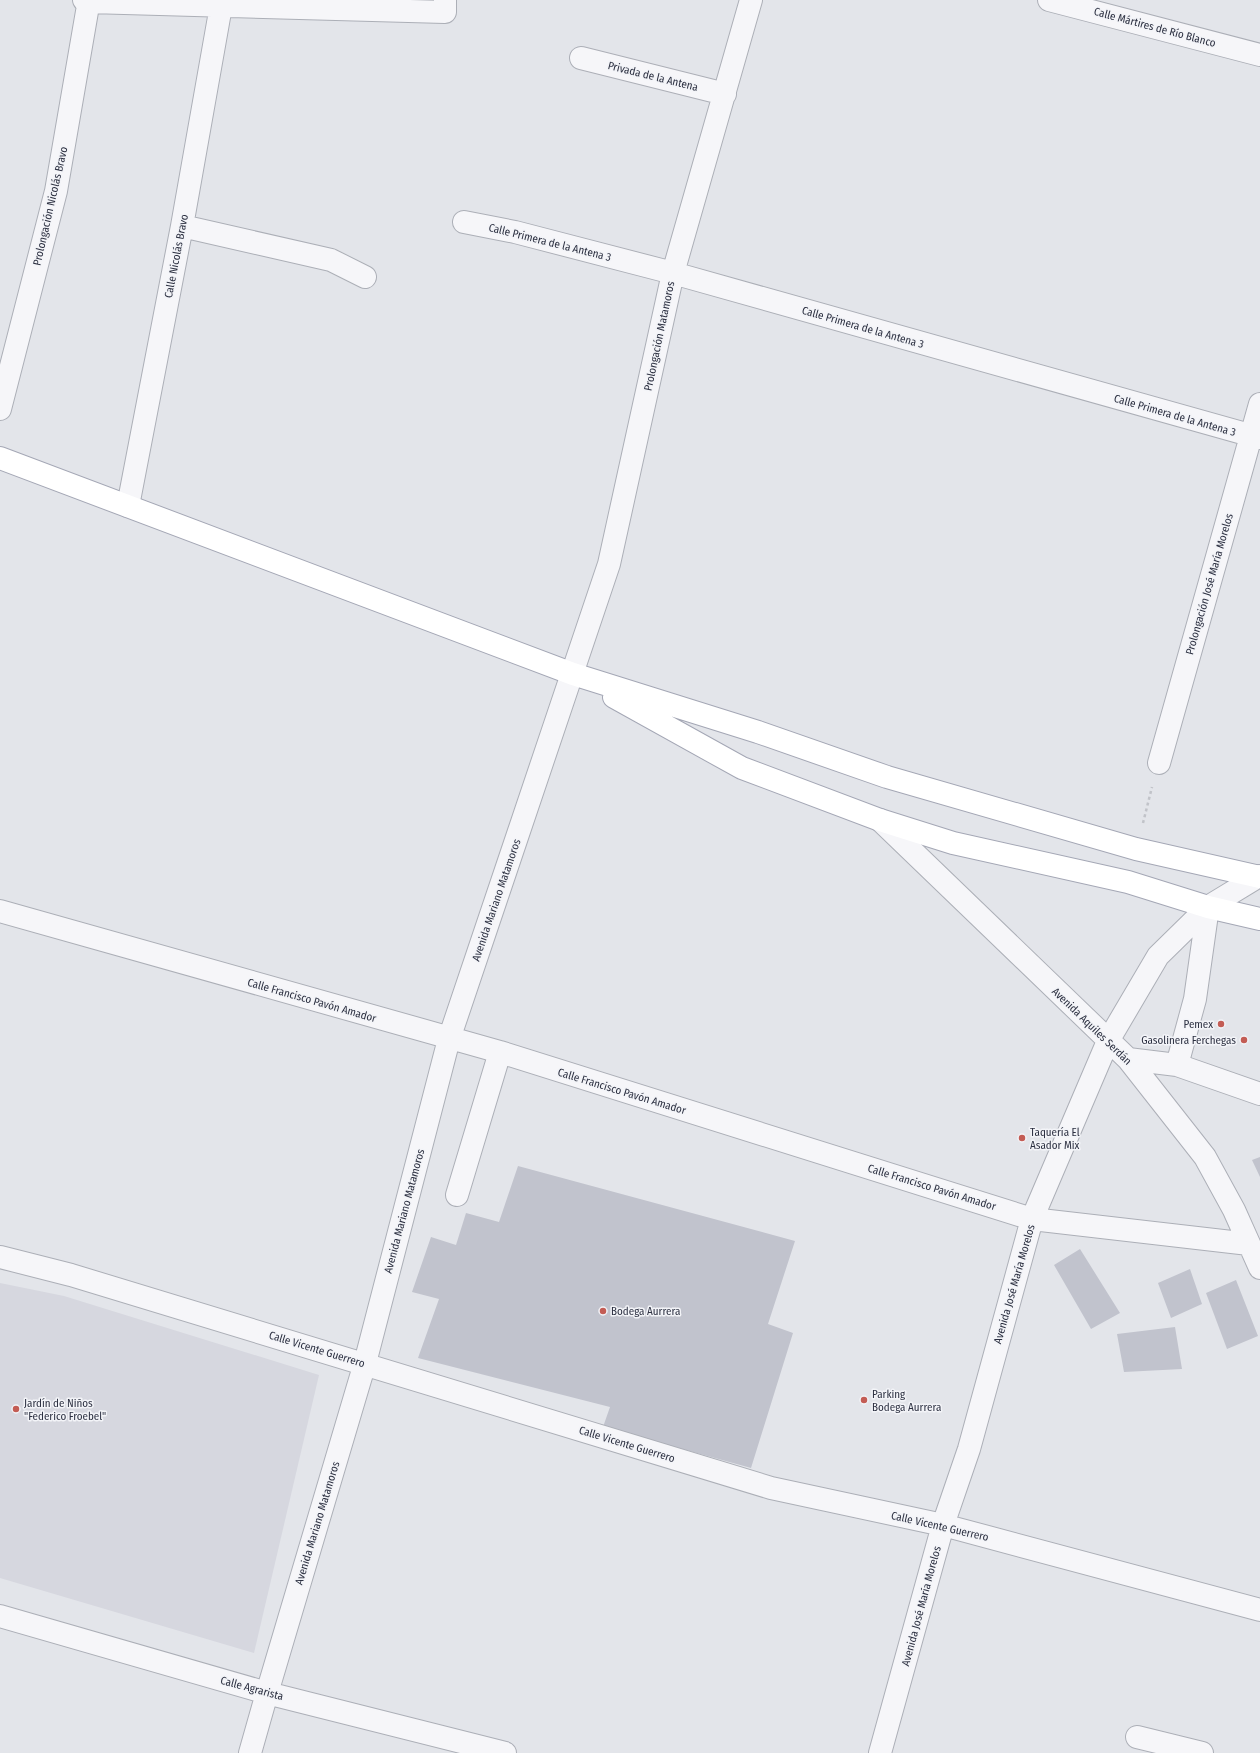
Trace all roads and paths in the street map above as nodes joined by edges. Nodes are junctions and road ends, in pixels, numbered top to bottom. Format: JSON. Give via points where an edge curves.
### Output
{"nodes":[{"id":1,"x":751,"y":0,"type":"edge"},
{"id":2,"x":1049,"y":0,"type":"edge"},
{"id":3,"x":87,"y":1,"type":"edge"},
{"id":4,"x":220,"y":6,"type":"junction"},
{"id":5,"x":445,"y":6,"type":"edge"},
{"id":6,"x":1260,"y":55,"type":"edge"},
{"id":7,"x":581,"y":58,"type":"dead end"},
{"id":8,"x":725,"y":94,"type":"junction"},
{"id":9,"x":464,"y":222,"type":"dead end"},
{"id":10,"x":182,"y":226,"type":"junction"},
{"id":11,"x":673,"y":273,"type":"junction"},
{"id":12,"x":365,"y":277,"type":"dead end"},
{"id":13,"x":1260,"y":404,"type":"edge"},
{"id":14,"x":0,"y":409,"type":"edge"},
{"id":15,"x":1256,"y":437,"type":"edge"},
{"id":16,"x":0,"y":458,"type":"edge"},
{"id":17,"x":128,"y":506,"type":"junction"},
{"id":18,"x":573,"y":674,"type":"junction"},
{"id":19,"x":1159,"y":763,"type":"dead end"},
{"id":20,"x":880,"y":820,"type":"junction"},
{"id":21,"x":1259,"y":877,"type":"edge"},
{"id":22,"x":1208,"y":907,"type":"junction"},
{"id":23,"x":0,"y":911,"type":"edge"},
{"id":24,"x":1260,"y":919,"type":"edge"},
{"id":25,"x":449,"y":1038,"type":"junction"},
{"id":26,"x":1108,"y":1041,"type":"junction"},
{"id":27,"x":500,"y":1052,"type":"junction"},
{"id":28,"x":1128,"y":1059,"type":"junction"},
{"id":29,"x":1177,"y":1066,"type":"junction"},
{"id":30,"x":1260,"y":1094,"type":"edge"},
{"id":31,"x":457,"y":1195,"type":"dead end"},
{"id":32,"x":1032,"y":1219,"type":"junction"},
{"id":33,"x":1249,"y":1244,"type":"junction"},
{"id":34,"x":0,"y":1257,"type":"edge"},
{"id":35,"x":1260,"y":1268,"type":"edge"},
{"id":36,"x":365,"y":1363,"type":"junction"},
{"id":37,"x":943,"y":1525,"type":"junction"},
{"id":38,"x":1260,"y":1610,"type":"edge"},
{"id":39,"x":0,"y":1616,"type":"edge"},
{"id":40,"x":267,"y":1693,"type":"junction"},
{"id":41,"x":1137,"y":1737,"type":"dead end"},
{"id":42,"x":250,"y":1753,"type":"edge"},
{"id":43,"x":505,"y":1753,"type":"edge"},
{"id":44,"x":880,"y":1753,"type":"edge"},
{"id":45,"x":1202,"y":1753,"type":"edge"}],
"edges":[{"from":1,"to":8,"type":"street","name":"Prolongación Matamoros"},
{"from":2,"to":6,"type":"street","name":"Calle Mártires de Río Blanco"},
{"from":3,"to":4,"type":"street"},
{"from":3,"to":14,"type":"street","name":"Prolongación Nicolás Bravo","via":[[56,191]]},
{"from":4,"to":5,"type":"street"},
{"from":4,"to":10,"type":"street","name":"Calle Nicolás Bravo"},
{"from":7,"to":8,"type":"street","name":"Privada de la Antena"},
{"from":8,"to":11,"type":"street","name":"Prolongación Matamoros"},
{"from":9,"to":11,"type":"street","name":"Calle Primera de la Antena 3","via":[[515,232]]},
{"from":10,"to":12,"type":"street","via":[[331,260]]},
{"from":10,"to":17,"type":"street","name":"Calle Nicolás Bravo"},
{"from":11,"to":15,"type":"street","name":"Calle Primera de la Antena 3"},
{"from":11,"to":18,"type":"street","name":"Prolongación Matamoros","via":[[609,564]]},
{"from":13,"to":15,"type":"street","name":"Prolongación José María Morelos"},
{"from":15,"to":19,"type":"street","name":"Prolongación José María Morelos"},
{"from":16,"to":17,"type":"main road"},
{"from":17,"to":18,"type":"main road"},
{"from":18,"to":20,"type":"main road","via":[[742,768]]},
{"from":18,"to":21,"type":"main road","via":[[758,732],[887,777],[1136,849]]},
{"from":18,"to":25,"type":"street","name":"Avenida Mariano Matamoros"},
{"from":20,"to":22,"type":"main road","via":[[953,843],[1128,882]]},
{"from":20,"to":26,"type":"street","name":"Avenida Aquiles Serdán"},
{"from":21,"to":22,"type":"street","name":"Avenida José María Morelos"},
{"from":22,"to":24,"type":"main road"},
{"from":22,"to":26,"type":"street","name":"Avenida José María Morelos","via":[[1158,956]]},
{"from":22,"to":29,"type":"street","via":[[1195,999]]},
{"from":23,"to":25,"type":"street","name":"Calle Francisco Pavón Amador"},
{"from":25,"to":27,"type":"street","name":"Calle Francisco Pavón Amador"},
{"from":25,"to":36,"type":"street","name":"Avenida Mariano Matamoros"},
{"from":26,"to":28,"type":"street","name":"Avenida Aquiles Serdán"},
{"from":26,"to":32,"type":"street","name":"Avenida José María Morelos"},
{"from":27,"to":31,"type":"street"},
{"from":27,"to":32,"type":"street","name":"Calle Francisco Pavón Amador"},
{"from":28,"to":29,"type":"street"},
{"from":28,"to":33,"type":"street","name":"Avenida Aquiles Serdán","via":[[1205,1158],[1234,1210]]},
{"from":29,"to":30,"type":"street"},
{"from":32,"to":33,"type":"street","name":"Calle Francisco Pavón Amador"},
{"from":32,"to":37,"type":"street","name":"Avenida José María Morelos","via":[[969,1449]]},
{"from":33,"to":35,"type":"street","name":"Avenida Aquiles Serdán"},
{"from":34,"to":36,"type":"street","name":"Calle Vicente Guerrero","via":[[70,1275]]},
{"from":36,"to":37,"type":"street","name":"Calle Vicente Guerrero","via":[[771,1488]]},
{"from":36,"to":40,"type":"street","name":"Avenida Mariano Matamoros"},
{"from":37,"to":38,"type":"street","name":"Calle Vicente Guerrero"},
{"from":37,"to":44,"type":"street","name":"Avenida José María Morelos"},
{"from":39,"to":40,"type":"street","name":"Calle Agrarista"},
{"from":40,"to":42,"type":"street","name":"Avenida Mariano Matamoros"},
{"from":40,"to":43,"type":"street","name":"Calle Agrarista"},
{"from":41,"to":45,"type":"street"}]}
